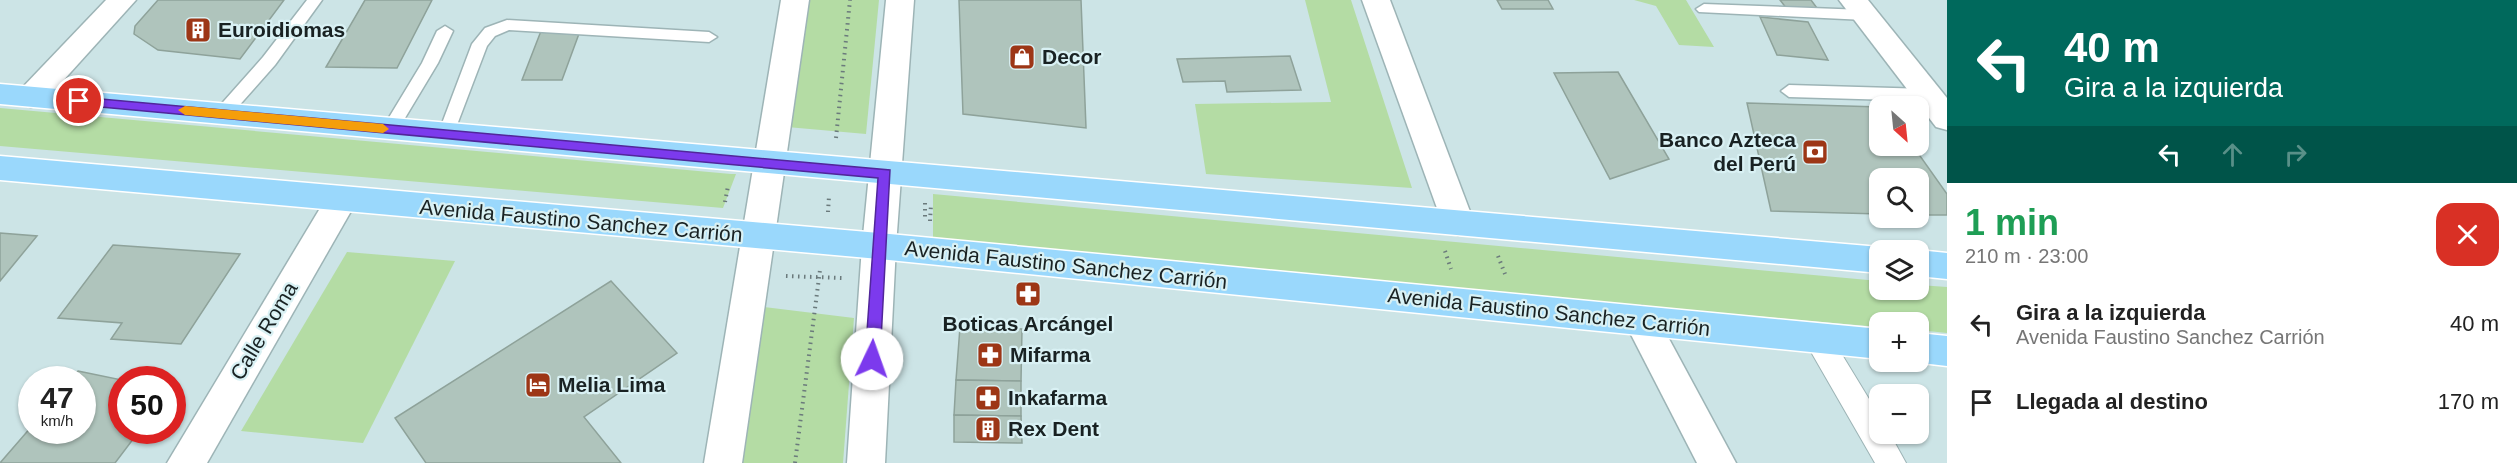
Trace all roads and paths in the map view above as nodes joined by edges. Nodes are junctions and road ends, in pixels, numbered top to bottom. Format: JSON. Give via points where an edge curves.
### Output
{"nodes":[{"id":1,"x":122,"y":0,"type":"edge"},
{"id":2,"x":315,"y":0,"type":"edge"},
{"id":3,"x":795,"y":0,"type":"edge"},
{"id":4,"x":850,"y":0,"type":"edge"},
{"id":5,"x":900,"y":0,"type":"edge"},
{"id":6,"x":1376,"y":0,"type":"edge"},
{"id":7,"x":1859,"y":7,"type":"edge"},
{"id":8,"x":1704,"y":9,"type":"dead end"},
{"id":9,"x":445,"y":31,"type":"dead end"},
{"id":10,"x":709,"y":37,"type":"dead end"},
{"id":11,"x":1789,"y":91,"type":"dead end"},
{"id":12,"x":0,"y":94,"type":"edge"},
{"id":13,"x":1928,"y":95,"type":"junction"},
{"id":14,"x":31,"y":97,"type":"junction"},
{"id":15,"x":222,"y":114,"type":"junction"},
{"id":16,"x":1947,"y":119,"type":"edge"},
{"id":17,"x":390,"y":129,"type":"junction"},
{"id":18,"x":446,"y":134,"type":"junction"},
{"id":19,"x":835,"y":147,"type":"dead end"},
{"id":20,"x":768,"y":163,"type":"junction"},
{"id":21,"x":0,"y":168,"type":"edge"},
{"id":22,"x":885,"y":174,"type":"junction"},
{"id":23,"x":729,"y":183,"type":"dead end"},
{"id":24,"x":342,"y":199,"type":"junction"},
{"id":25,"x":725,"y":203,"type":"dead end"},
{"id":26,"x":1472,"y":223,"type":"junction"},
{"id":27,"x":758,"y":237,"type":"junction"},
{"id":28,"x":879,"y":246,"type":"junction"},
{"id":29,"x":1869,"y":259,"type":"edge"},
{"id":30,"x":1929,"y":264,"type":"edge"},
{"id":31,"x":1947,"y":266,"type":"edge"},
{"id":32,"x":782,"y":276,"type":"dead end"},
{"id":33,"x":819,"y":278,"type":"junction"},
{"id":34,"x":849,"y":278,"type":"dead end"},
{"id":35,"x":1517,"y":309,"type":"junction"},
{"id":36,"x":1642,"y":321,"type":"junction"},
{"id":37,"x":1816,"y":338,"type":"junction"},
{"id":38,"x":1869,"y":343,"type":"edge"},
{"id":39,"x":1929,"y":349,"type":"edge"},
{"id":40,"x":1947,"y":351,"type":"edge"},
{"id":41,"x":186,"y":463,"type":"edge"},
{"id":42,"x":723,"y":463,"type":"edge"},
{"id":43,"x":795,"y":463,"type":"edge"},
{"id":44,"x":866,"y":463,"type":"edge"},
{"id":45,"x":1717,"y":463,"type":"edge"},
{"id":46,"x":1891,"y":463,"type":"edge"}],
"edges":[{"from":1,"to":14,"type":"main road"},
{"from":2,"to":15,"type":"lane"},
{"from":3,"to":20,"type":"main road"},
{"from":4,"to":19,"type":"path"},
{"from":5,"to":22,"type":"main road"},
{"from":6,"to":26,"type":"main road"},
{"from":7,"to":8,"type":"lane"},
{"from":7,"to":13,"type":"main road"},
{"from":9,"to":17,"type":"lane"},
{"from":10,"to":18,"type":"lane","via":[[507,25],[490,32],[480,44]]},
{"from":11,"to":13,"type":"lane"},
{"from":12,"to":14,"type":"main road"},
{"from":13,"to":16,"type":"main road"},
{"from":14,"to":15,"type":"main road"},
{"from":15,"to":17,"type":"main road"},
{"from":17,"to":18,"type":"main road"},
{"from":18,"to":20,"type":"main road"},
{"from":20,"to":22,"type":"main road"},
{"from":20,"to":27,"type":"main road"},
{"from":21,"to":24,"type":"main road","name":"Avenida Faustino Sanchez Carrión"},
{"from":22,"to":26,"type":"main road"},
{"from":22,"to":28,"type":"main road"},
{"from":23,"to":25,"type":"path"},
{"from":24,"to":27,"type":"main road","name":"Avenida Faustino Sanchez Carrión"},
{"from":24,"to":41,"type":"main road","name":"Calle Roma"},
{"from":26,"to":29,"type":"main road"},
{"from":26,"to":35,"type":"path"},
{"from":27,"to":28,"type":"main road","name":"Avenida Faustino Sanchez Carrión"},
{"from":27,"to":42,"type":"main road"},
{"from":28,"to":35,"type":"main road","name":"Avenida Faustino Sanchez Carrión"},
{"from":28,"to":44,"type":"main road"},
{"from":30,"to":31,"type":"main road"},
{"from":32,"to":33,"type":"path"},
{"from":33,"to":34,"type":"path"},
{"from":33,"to":43,"type":"path"},
{"from":35,"to":36,"type":"main road","name":"Avenida Faustino Sanchez Carrión"},
{"from":36,"to":37,"type":"main road","name":"Avenida Faustino Sanchez Carrión"},
{"from":36,"to":45,"type":"main road"},
{"from":37,"to":38,"type":"main road","name":"Avenida Faustino Sanchez Carrión"},
{"from":37,"to":46,"type":"street"},
{"from":39,"to":40,"type":"main road"}]}
